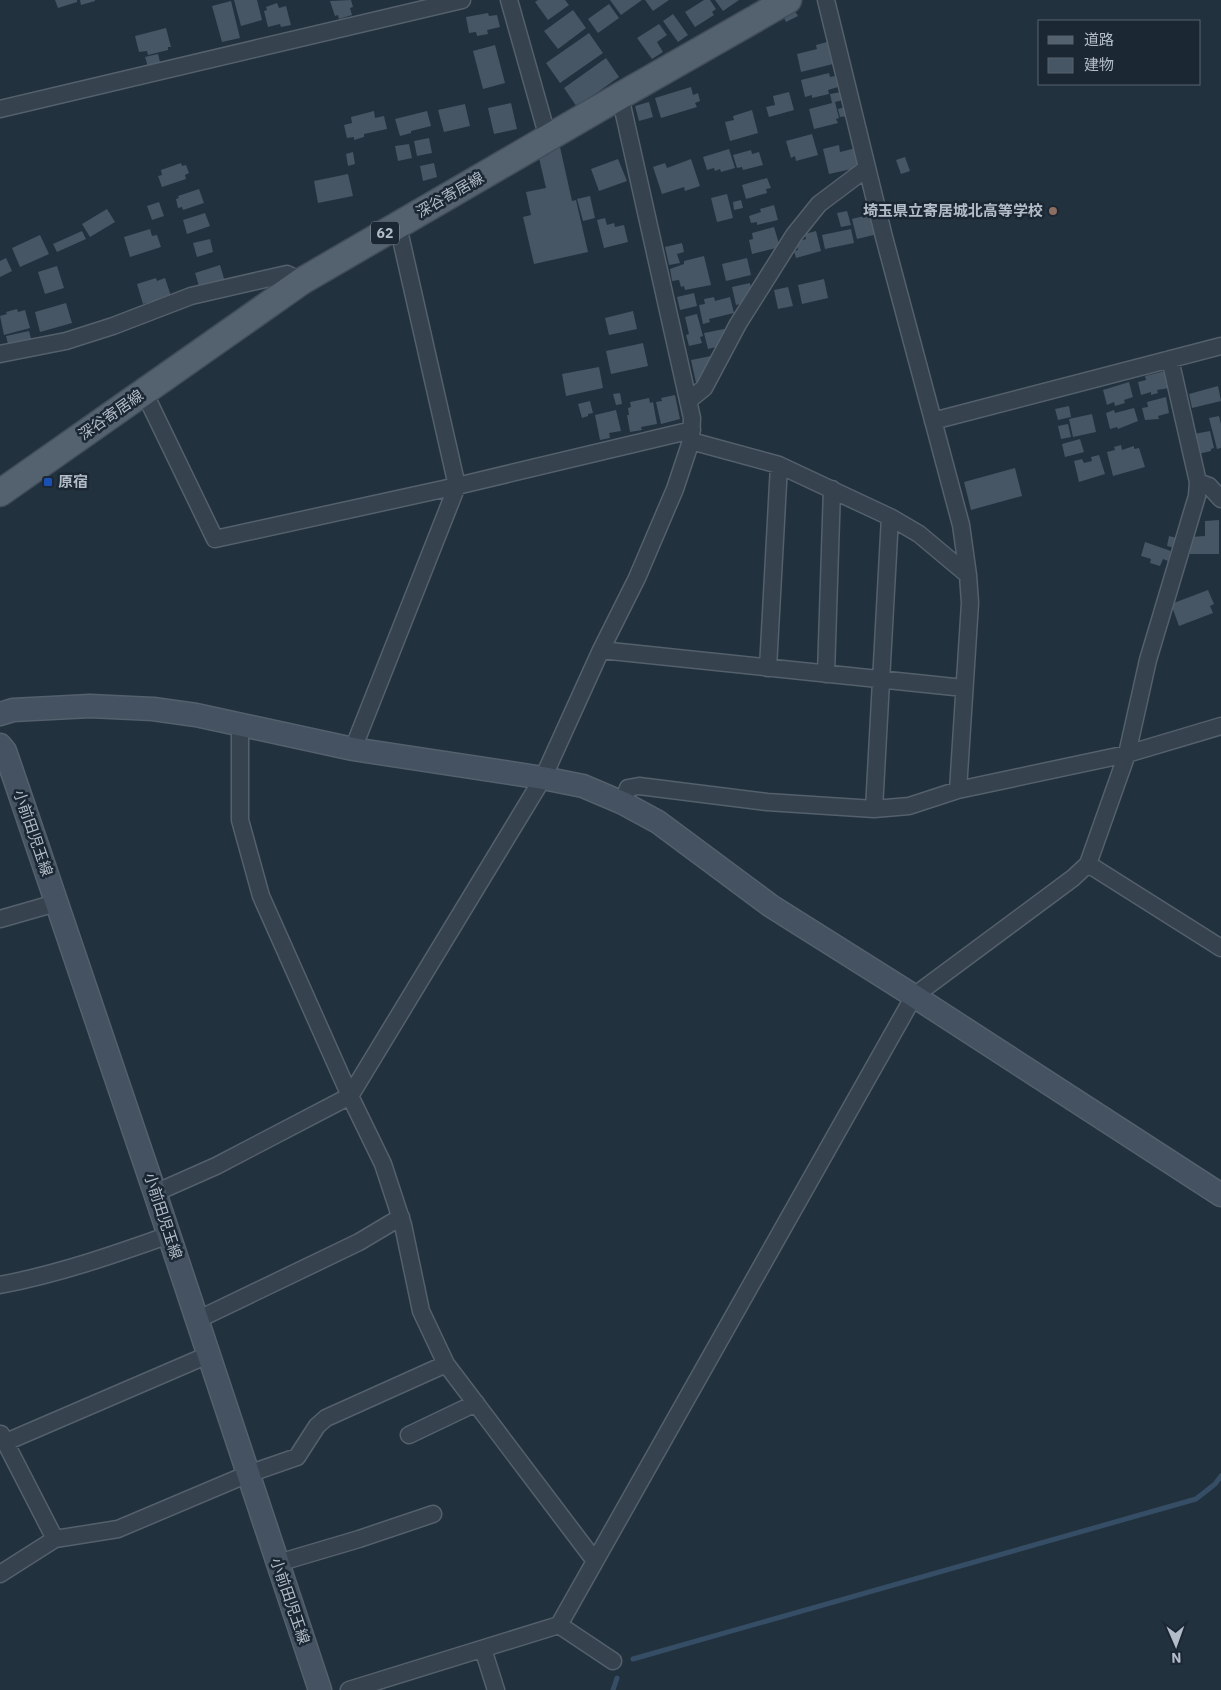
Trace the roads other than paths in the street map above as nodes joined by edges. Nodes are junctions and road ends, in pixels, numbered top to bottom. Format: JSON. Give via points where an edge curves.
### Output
{"nodes":[{"id":1,"x":462,"y":0,"type":"edge"},
{"id":2,"x":510,"y":0,"type":"edge"},
{"id":3,"x":788,"y":0,"type":"edge"},
{"id":4,"x":826,"y":0,"type":"edge"},
{"id":5,"x":620,"y":96,"type":"junction"},
{"id":6,"x":0,"y":109,"type":"edge"},
{"id":7,"x":548,"y":138,"type":"junction"},
{"id":8,"x":868,"y":168,"type":"junction"},
{"id":9,"x":398,"y":226,"type":"junction"},
{"id":10,"x":302,"y":281,"type":"junction"},
{"id":11,"x":1221,"y":346,"type":"edge"},
{"id":12,"x":0,"y":354,"type":"edge"},
{"id":13,"x":1170,"y":359,"type":"junction"},
{"id":14,"x":144,"y":392,"type":"junction"},
{"id":15,"x":688,"y":401,"type":"junction"},
{"id":16,"x":933,"y":421,"type":"junction"},
{"id":17,"x":692,"y":435,"type":"junction"},
{"id":18,"x":779,"y":465,"type":"junction"},
{"id":19,"x":1198,"y":482,"type":"junction"},
{"id":20,"x":457,"y":486,"type":"junction"},
{"id":21,"x":832,"y":489,"type":"junction"},
{"id":22,"x":0,"y":492,"type":"edge"},
{"id":23,"x":1221,"y":499,"type":"edge"},
{"id":24,"x":890,"y":517,"type":"junction"},
{"id":25,"x":968,"y":575,"type":"junction"},
{"id":26,"x":601,"y":650,"type":"junction"},
{"id":27,"x":768,"y":668,"type":"junction"},
{"id":28,"x":826,"y":674,"type":"junction"},
{"id":29,"x":881,"y":679,"type":"junction"},
{"id":30,"x":964,"y":688,"type":"junction"},
{"id":31,"x":0,"y":714,"type":"edge"},
{"id":32,"x":240,"y":725,"type":"junction"},
{"id":33,"x":1221,"y":726,"type":"edge"},
{"id":34,"x":0,"y":745,"type":"edge"},
{"id":35,"x":353,"y":749,"type":"junction"},
{"id":36,"x":1127,"y":754,"type":"junction"},
{"id":37,"x":543,"y":778,"type":"junction"},
{"id":38,"x":958,"y":790,"type":"junction"},
{"id":39,"x":623,"y":803,"type":"junction"},
{"id":40,"x":874,"y":809,"type":"junction"},
{"id":41,"x":1088,"y":864,"type":"junction"},
{"id":42,"x":56,"y":903,"type":"junction"},
{"id":43,"x":0,"y":919,"type":"edge"},
{"id":44,"x":1221,"y":948,"type":"edge"},
{"id":45,"x":914,"y":996,"type":"junction"},
{"id":46,"x":350,"y":1096,"type":"junction"},
{"id":47,"x":155,"y":1193,"type":"junction"},
{"id":48,"x":1221,"y":1196,"type":"edge"},
{"id":49,"x":401,"y":1217,"type":"junction"},
{"id":50,"x":169,"y":1235,"type":"junction"},
{"id":51,"x":0,"y":1285,"type":"edge"},
{"id":52,"x":197,"y":1320,"type":"junction"},
{"id":53,"x":208,"y":1355,"type":"junction"},
{"id":54,"x":446,"y":1364,"type":"junction"},
{"id":55,"x":476,"y":1403,"type":"junction"},
{"id":56,"x":409,"y":1435,"type":"dead end"},
{"id":57,"x":3,"y":1438,"type":"edge"},
{"id":58,"x":248,"y":1474,"type":"junction"},
{"id":59,"x":433,"y":1514,"type":"dead end"},
{"id":60,"x":55,"y":1539,"type":"junction"},
{"id":61,"x":595,"y":1561,"type":"junction"},
{"id":62,"x":278,"y":1563,"type":"junction"},
{"id":63,"x":0,"y":1574,"type":"edge"},
{"id":64,"x":558,"y":1626,"type":"junction"},
{"id":65,"x":483,"y":1648,"type":"junction"},
{"id":66,"x":613,"y":1661,"type":"dead end"},
{"id":67,"x":320,"y":1690,"type":"edge"},
{"id":68,"x":349,"y":1690,"type":"edge"},
{"id":69,"x":496,"y":1690,"type":"edge"}],
"edges":[{"from":1,"to":6,"type":"street"},
{"from":2,"to":7,"type":"street"},
{"from":3,"to":5,"type":"main road","name":"深谷寄居線","number":"62"},
{"from":4,"to":8,"type":"street"},
{"from":5,"to":7,"type":"main road","name":"深谷寄居線","number":"62"},
{"from":5,"to":15,"type":"street"},
{"from":7,"to":9,"type":"main road","name":"深谷寄居線","number":"62"},
{"from":8,"to":15,"type":"street","via":[[819,204],[794,235],[738,324],[704,388]]},
{"from":8,"to":16,"type":"street"},
{"from":9,"to":10,"type":"main road","name":"深谷寄居線","number":"62"},
{"from":9,"to":20,"type":"street"},
{"from":10,"to":12,"type":"street","via":[[287,274],[200,293],[66,341]]},
{"from":10,"to":14,"type":"main road","name":"深谷寄居線","number":"62"},
{"from":11,"to":13,"type":"street"},
{"from":13,"to":16,"type":"street"},
{"from":13,"to":19,"type":"street"},
{"from":14,"to":20,"type":"street","via":[[215,539]]},
{"from":14,"to":22,"type":"main road","name":"深谷寄居線","number":"62"},
{"from":15,"to":17,"type":"street"},
{"from":16,"to":25,"type":"street","via":[[961,525]]},
{"from":17,"to":18,"type":"street"},
{"from":17,"to":20,"type":"street"},
{"from":17,"to":26,"type":"street","via":[[672,497]]},
{"from":18,"to":21,"type":"street"},
{"from":18,"to":27,"type":"street"},
{"from":19,"to":23,"type":"street","via":[[1209,486]]},
{"from":19,"to":36,"type":"street","via":[[1198,496],[1148,660]]},
{"from":20,"to":35,"type":"street"},
{"from":21,"to":24,"type":"street"},
{"from":21,"to":28,"type":"street"},
{"from":24,"to":25,"type":"street","via":[[920,534]]},
{"from":24,"to":29,"type":"street"},
{"from":25,"to":30,"type":"street","via":[[970,603]]},
{"from":26,"to":27,"type":"street"},
{"from":26,"to":37,"type":"street"},
{"from":27,"to":28,"type":"street"},
{"from":28,"to":29,"type":"street"},
{"from":29,"to":30,"type":"street"},
{"from":29,"to":40,"type":"street"},
{"from":30,"to":38,"type":"street"},
{"from":31,"to":32,"type":"street","via":[[13,710],[90,706],[153,709]]},
{"from":32,"to":35,"type":"street"},
{"from":32,"to":46,"type":"street","via":[[240,820],[261,896]]},
{"from":33,"to":36,"type":"street"},
{"from":34,"to":42,"type":"street","name":"小前田児玉線","via":[[5,751]]},
{"from":35,"to":37,"type":"street"},
{"from":36,"to":38,"type":"street"},
{"from":36,"to":41,"type":"street"},
{"from":37,"to":39,"type":"street","via":[[583,786]]},
{"from":37,"to":46,"type":"street"},
{"from":38,"to":40,"type":"street","via":[[910,806]]},
{"from":39,"to":40,"type":"street","via":[[628,788],[639,786],[768,802]]},
{"from":39,"to":45,"type":"street","via":[[658,822],[771,906]]},
{"from":41,"to":44,"type":"street"},
{"from":41,"to":45,"type":"street"},
{"from":42,"to":43,"type":"street"},
{"from":42,"to":47,"type":"street","name":"小前田児玉線"},
{"from":45,"to":48,"type":"street"},
{"from":45,"to":61,"type":"street"},
{"from":46,"to":47,"type":"street","via":[[216,1166]]},
{"from":46,"to":49,"type":"street","via":[[384,1164]]},
{"from":47,"to":50,"type":"street","name":"小前田児玉線"},
{"from":49,"to":52,"type":"street","via":[[359,1242]]},
{"from":49,"to":54,"type":"street","via":[[421,1311]]},
{"from":50,"to":51,"type":"street","via":[[89,1263]]},
{"from":50,"to":52,"type":"street","name":"小前田児玉線"},
{"from":52,"to":53,"type":"street","name":"小前田児玉線"},
{"from":53,"to":57,"type":"street"},
{"from":53,"to":58,"type":"street","name":"小前田児玉線"},
{"from":54,"to":55,"type":"street"},
{"from":54,"to":58,"type":"street","via":[[326,1418],[317,1426],[297,1458]]},
{"from":55,"to":56,"type":"street"},
{"from":55,"to":61,"type":"street"},
{"from":57,"to":60,"type":"street"},
{"from":58,"to":60,"type":"street","via":[[118,1529]]},
{"from":58,"to":62,"type":"street","name":"小前田児玉線"},
{"from":59,"to":62,"type":"street"},
{"from":60,"to":63,"type":"street"},
{"from":61,"to":64,"type":"street"},
{"from":62,"to":67,"type":"street","name":"小前田児玉線"},
{"from":64,"to":65,"type":"street"},
{"from":64,"to":66,"type":"street"},
{"from":65,"to":68,"type":"street"},
{"from":65,"to":69,"type":"street"}]}
